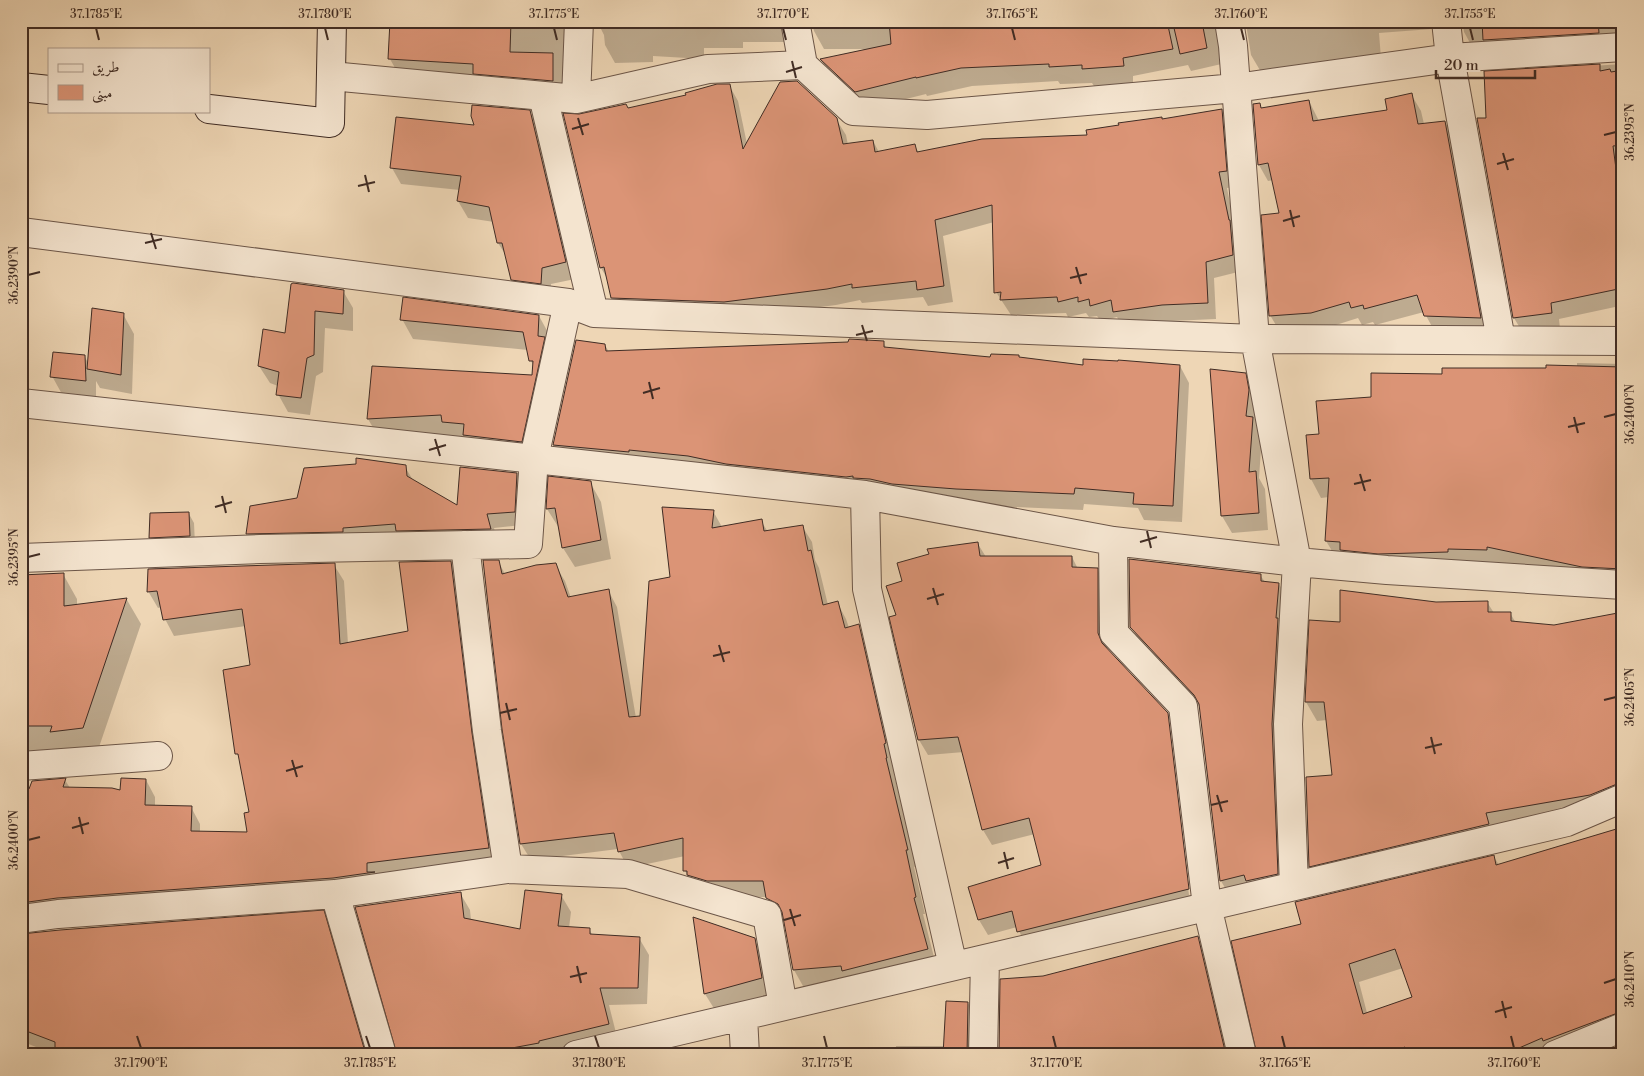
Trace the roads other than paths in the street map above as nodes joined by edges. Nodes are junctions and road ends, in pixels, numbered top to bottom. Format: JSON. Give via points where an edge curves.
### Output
{"nodes":[{"id":1,"x":332,"y":21,"type":"edge"},
{"id":2,"x":579,"y":21,"type":"edge"},
{"id":3,"x":795,"y":21,"type":"edge"},
{"id":4,"x":1229,"y":21,"type":"edge"},
{"id":5,"x":1446,"y":21,"type":"edge"},
{"id":6,"x":1623,"y":47,"type":"edge"},
{"id":7,"x":1450,"y":58,"type":"junction"},
{"id":8,"x":803,"y":65,"type":"junction"},
{"id":9,"x":331,"y":76,"type":"junction"},
{"id":10,"x":21,"y":87,"type":"edge"},
{"id":11,"x":1236,"y":88,"type":"junction"},
{"id":12,"x":48,"y":90,"type":"edge"},
{"id":13,"x":543,"y":96,"type":"junction"},
{"id":14,"x":576,"y":99,"type":"junction"},
{"id":15,"x":210,"y":109,"type":"edge"},
{"id":16,"x":21,"y":232,"type":"edge"},
{"id":17,"x":568,"y":303,"type":"junction"},
{"id":18,"x":594,"y":313,"type":"junction"},
{"id":19,"x":1256,"y":339,"type":"junction"},
{"id":20,"x":1501,"y":340,"type":"junction"},
{"id":21,"x":1623,"y":341,"type":"edge"},
{"id":22,"x":21,"y":403,"type":"edge"},
{"id":23,"x":534,"y":458,"type":"junction"},
{"id":24,"x":866,"y":495,"type":"junction"},
{"id":25,"x":1113,"y":541,"type":"junction"},
{"id":26,"x":466,"y":545,"type":"junction"},
{"id":27,"x":21,"y":558,"type":"edge"},
{"id":28,"x":1297,"y":562,"type":"junction"},
{"id":29,"x":1623,"y":585,"type":"edge"},
{"id":30,"x":158,"y":756,"type":"dead end"},
{"id":31,"x":21,"y":766,"type":"edge"},
{"id":32,"x":1623,"y":798,"type":"edge"},
{"id":33,"x":508,"y":869,"type":"junction"},
{"id":34,"x":1294,"y":886,"type":"junction"},
{"id":35,"x":335,"y":894,"type":"junction"},
{"id":36,"x":1207,"y":906,"type":"junction"},
{"id":37,"x":21,"y":919,"type":"edge"},
{"id":38,"x":985,"y":959,"type":"junction"},
{"id":39,"x":953,"y":966,"type":"junction"},
{"id":40,"x":783,"y":1006,"type":"junction"},
{"id":41,"x":743,"y":1016,"type":"junction"},
{"id":42,"x":1623,"y":1027,"type":"edge"},
{"id":43,"x":382,"y":1055,"type":"edge"},
{"id":44,"x":576,"y":1055,"type":"edge"},
{"id":45,"x":745,"y":1055,"type":"edge"},
{"id":46,"x":983,"y":1055,"type":"edge"},
{"id":47,"x":1242,"y":1055,"type":"edge"},
{"id":48,"x":1555,"y":1055,"type":"edge"}],
"edges":[{"from":1,"to":9,"type":"street"},
{"from":2,"to":14,"type":"street"},
{"from":3,"to":8,"type":"street"},
{"from":4,"to":11,"type":"street"},
{"from":5,"to":7,"type":"street"},
{"from":6,"to":7,"type":"street"},
{"from":7,"to":11,"type":"street"},
{"from":7,"to":20,"type":"street"},
{"from":8,"to":11,"type":"street","via":[[853,111],[927,115]]},
{"from":8,"to":14,"type":"street","via":[[708,69]]},
{"from":9,"to":13,"type":"street"},
{"from":9,"to":15,"type":"street","via":[[330,122]]},
{"from":10,"to":12,"type":"street"},
{"from":11,"to":19,"type":"street"},
{"from":13,"to":14,"type":"street"},
{"from":13,"to":18,"type":"street"},
{"from":16,"to":17,"type":"street"},
{"from":17,"to":18,"type":"street"},
{"from":17,"to":23,"type":"street"},
{"from":18,"to":19,"type":"street"},
{"from":19,"to":20,"type":"street"},
{"from":19,"to":28,"type":"street"},
{"from":20,"to":21,"type":"street"},
{"from":22,"to":23,"type":"street"},
{"from":23,"to":24,"type":"street"},
{"from":23,"to":26,"type":"street","via":[[528,544]]},
{"from":24,"to":25,"type":"street"},
{"from":24,"to":39,"type":"street","via":[[867,589]]},
{"from":25,"to":28,"type":"street"},
{"from":25,"to":36,"type":"street","via":[[1114,633],[1183,706]]},
{"from":26,"to":27,"type":"street"},
{"from":26,"to":33,"type":"street"},
{"from":28,"to":29,"type":"street"},
{"from":28,"to":34,"type":"street","via":[[1288,724]]},
{"from":30,"to":31,"type":"street"},
{"from":32,"to":34,"type":"street","via":[[1566,822]]},
{"from":33,"to":35,"type":"street"},
{"from":33,"to":40,"type":"street","via":[[628,874],[767,915]]},
{"from":34,"to":36,"type":"street"},
{"from":35,"to":37,"type":"street"},
{"from":35,"to":43,"type":"street"},
{"from":36,"to":38,"type":"street"},
{"from":36,"to":47,"type":"street"},
{"from":38,"to":39,"type":"street"},
{"from":38,"to":46,"type":"street"},
{"from":39,"to":40,"type":"street"},
{"from":40,"to":41,"type":"street"},
{"from":41,"to":44,"type":"street"},
{"from":41,"to":45,"type":"street"},
{"from":42,"to":48,"type":"street"}]}
